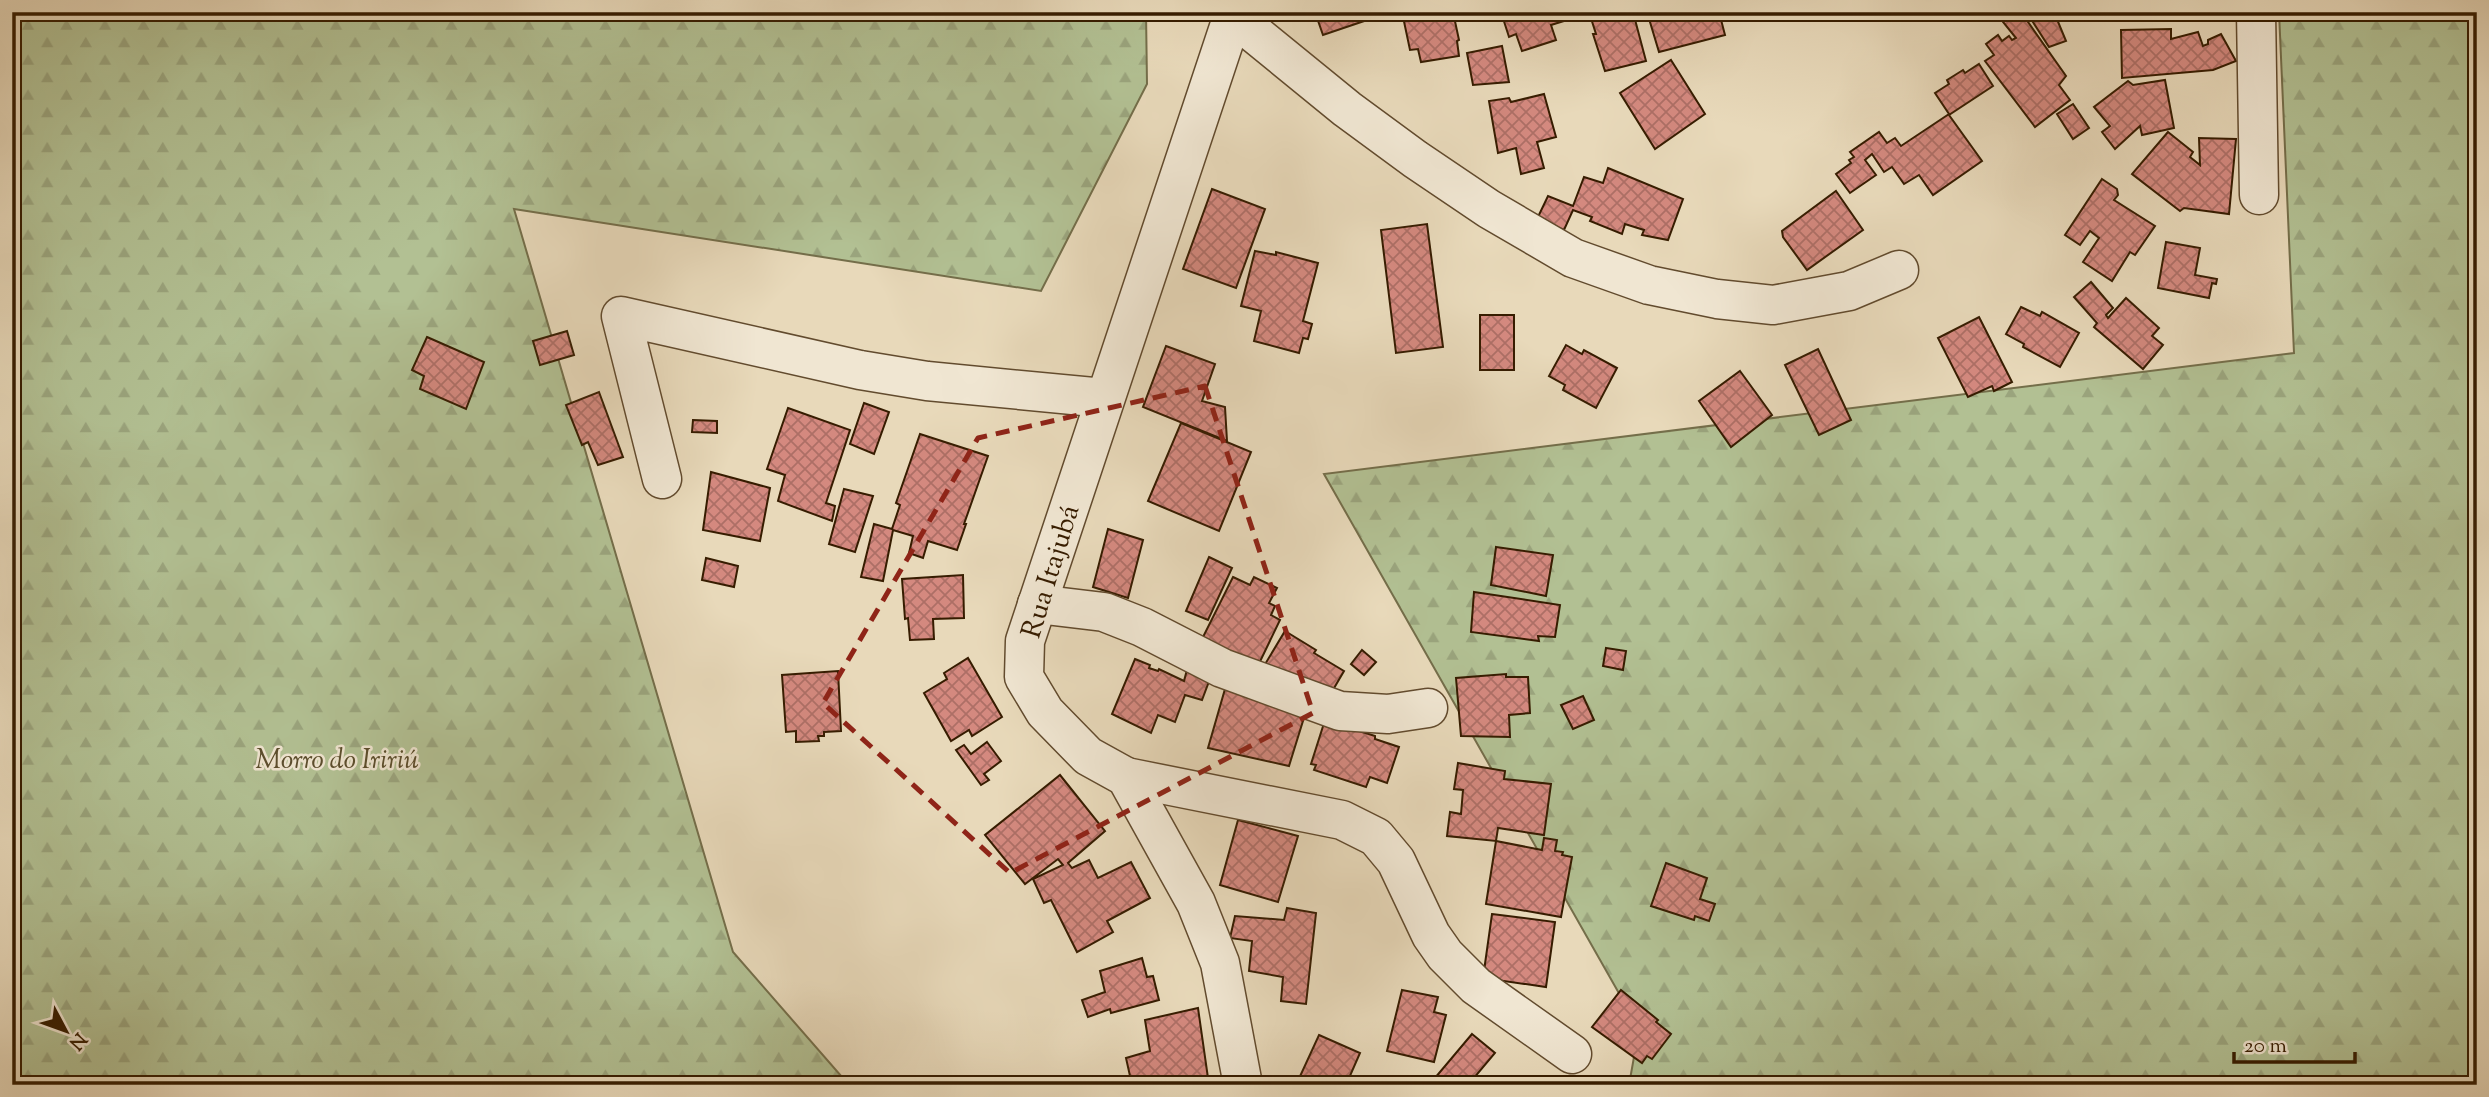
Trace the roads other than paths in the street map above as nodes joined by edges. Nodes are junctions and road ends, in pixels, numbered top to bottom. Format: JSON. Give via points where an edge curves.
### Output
{"nodes":[{"id":1,"x":2256,"y":12,"type":"edge"},
{"id":2,"x":1234,"y":14,"type":"edge"},
{"id":3,"x":2259,"y":194,"type":"dead end"},
{"id":4,"x":1899,"y":270,"type":"dead end"},
{"id":5,"x":1104,"y":398,"type":"junction"},
{"id":6,"x":662,"y":479,"type":"dead end"},
{"id":7,"x":1037,"y":604,"type":"junction"},
{"id":8,"x":1428,"y":708,"type":"dead end"},
{"id":9,"x":1126,"y":776,"type":"junction"},
{"id":10,"x":1572,"y":1054,"type":"dead end"},
{"id":11,"x":1243,"y":1085,"type":"edge"}],
"edges":[{"from":1,"to":3,"type":"street"},
{"from":2,"to":4,"type":"street","via":[[1415,159],[1573,258],[1649,285],[1773,305],[1849,291]]},
{"from":2,"to":5,"type":"street","name":"Rua Itajubá"},
{"from":5,"to":6,"type":"street","via":[[873,373],[621,316]]},
{"from":5,"to":7,"type":"street","name":"Rua Itajubá"},
{"from":7,"to":8,"type":"street","via":[[1104,612],[1142,626],[1222,668],[1340,711],[1388,714]]},
{"from":7,"to":9,"type":"street","name":"Rua Itajubá","via":[[1025,641],[1024,677],[1045,712],[1088,756]]},
{"from":9,"to":10,"type":"street","name":"Rua Itajubá","via":[[1342,820],[1376,837],[1396,861],[1445,955],[1476,986]]},
{"from":9,"to":11,"type":"street","via":[[1196,903],[1220,963]]}]}
